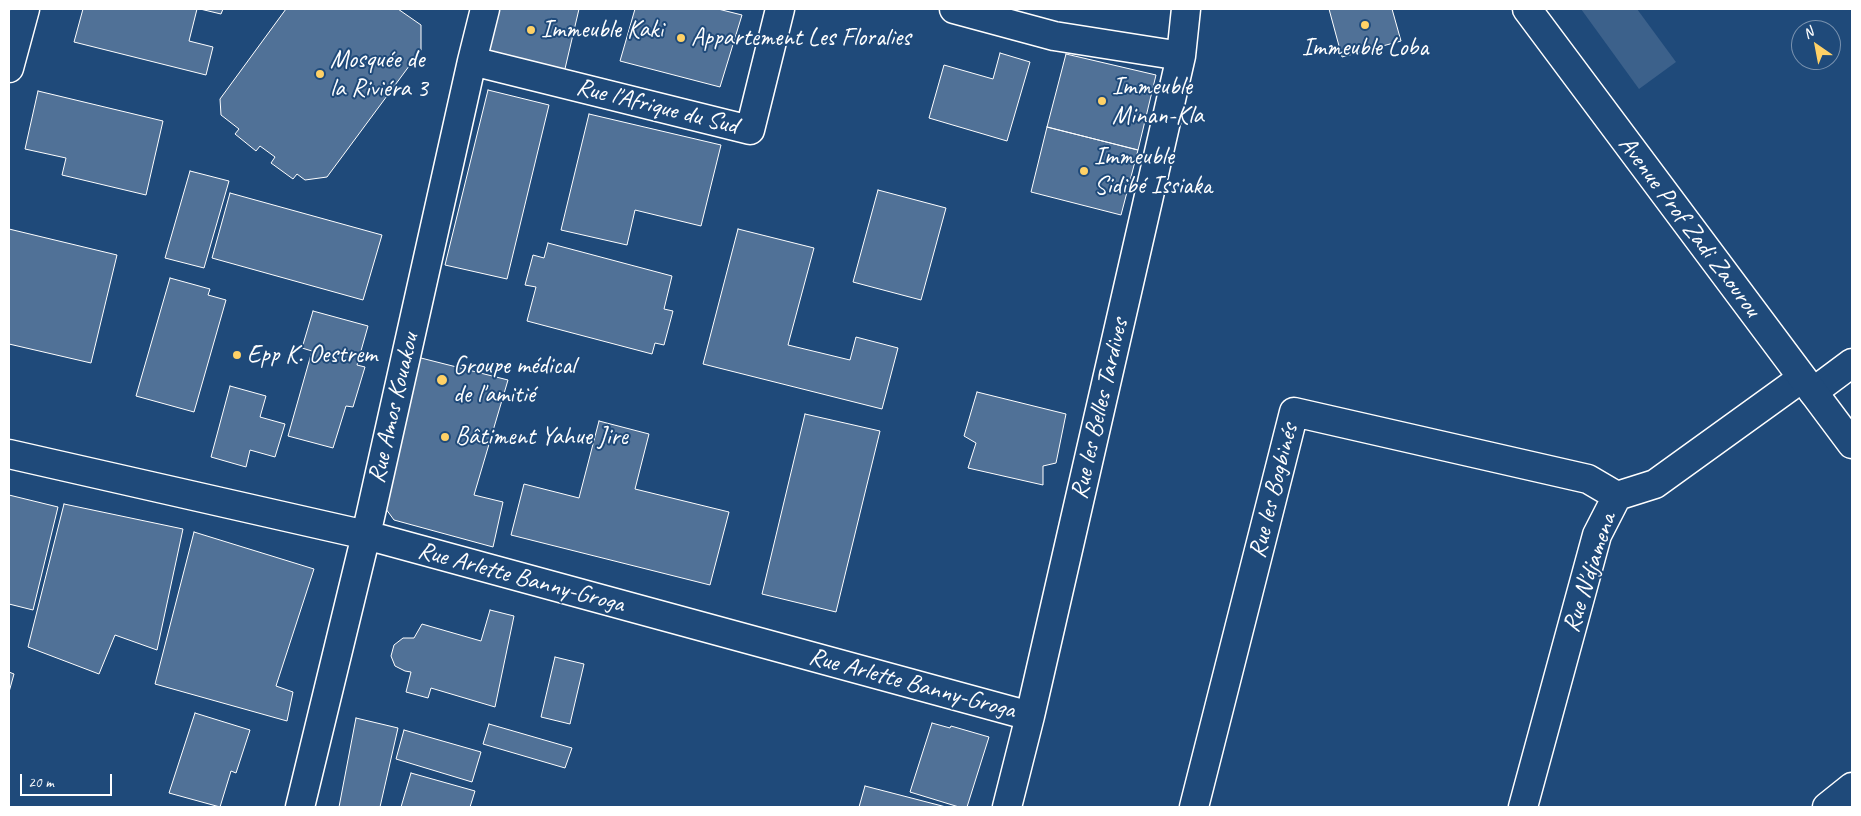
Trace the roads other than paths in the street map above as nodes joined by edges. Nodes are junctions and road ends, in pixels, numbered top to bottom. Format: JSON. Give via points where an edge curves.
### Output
{"nodes":[{"id":1,"x":25,"y":9,"type":"edge"},
{"id":2,"x":485,"y":9,"type":"edge"},
{"id":3,"x":780,"y":9,"type":"edge"},
{"id":4,"x":954,"y":9,"type":"edge"},
{"id":5,"x":1186,"y":9,"type":"edge"},
{"id":6,"x":1527,"y":9,"type":"edge"},
{"id":7,"x":1181,"y":56,"type":"junction"},
{"id":8,"x":472,"y":61,"type":"junction"},
{"id":9,"x":9,"y":68,"type":"edge"},
{"id":10,"x":1852,"y":363,"type":"edge"},
{"id":11,"x":1808,"y":385,"type":"junction"},
{"id":12,"x":1852,"y":444,"type":"edge"},
{"id":13,"x":9,"y":454,"type":"edge"},
{"id":14,"x":1617,"y":496,"type":"junction"},
{"id":15,"x":366,"y":535,"type":"junction"},
{"id":16,"x":1030,"y":716,"type":"junction"},
{"id":17,"x":1852,"y":787,"type":"edge"},
{"id":18,"x":300,"y":807,"type":"edge"},
{"id":19,"x":1007,"y":807,"type":"edge"},
{"id":20,"x":1194,"y":807,"type":"edge"},
{"id":21,"x":1523,"y":807,"type":"edge"},
{"id":22,"x":1826,"y":807,"type":"edge"}],
"edges":[{"from":1,"to":9,"type":"street"},
{"from":2,"to":8,"type":"street","name":"Rue Amos Kouakou"},
{"from":3,"to":8,"type":"street","name":"Rue l'Afrique du Sud","via":[[750,130]]},
{"from":4,"to":7,"type":"street","via":[[1054,36]]},
{"from":5,"to":7,"type":"street","name":"Rue les Belles Tardives"},
{"from":6,"to":11,"type":"street","name":"Avenue Prof Zadi Zaourou"},
{"from":7,"to":16,"type":"street","name":"Rue les Belles Tardives"},
{"from":8,"to":15,"type":"street","name":"Rue Amos Kouakou"},
{"from":10,"to":11,"type":"street","name":"Rue N'djamena"},
{"from":11,"to":12,"type":"street","name":"Avenue Prof Zadi Zaourou"},
{"from":11,"to":14,"type":"street","name":"Rue N'djamena","via":[[1655,484]]},
{"from":13,"to":15,"type":"street","name":"Rue Arlette Banny-Groga"},
{"from":14,"to":20,"type":"street","name":"Rue les Bogbinés","via":[[1588,479],[1294,412]]},
{"from":14,"to":21,"type":"street","name":"Rue N'djamena","via":[[1597,534]]},
{"from":15,"to":16,"type":"street","name":"Rue Arlette Banny-Groga"},
{"from":15,"to":18,"type":"street","name":"Rue Amos Kouakou"},
{"from":16,"to":19,"type":"street","name":"Rue les Belles Tardives"},
{"from":17,"to":22,"type":"street"}]}
